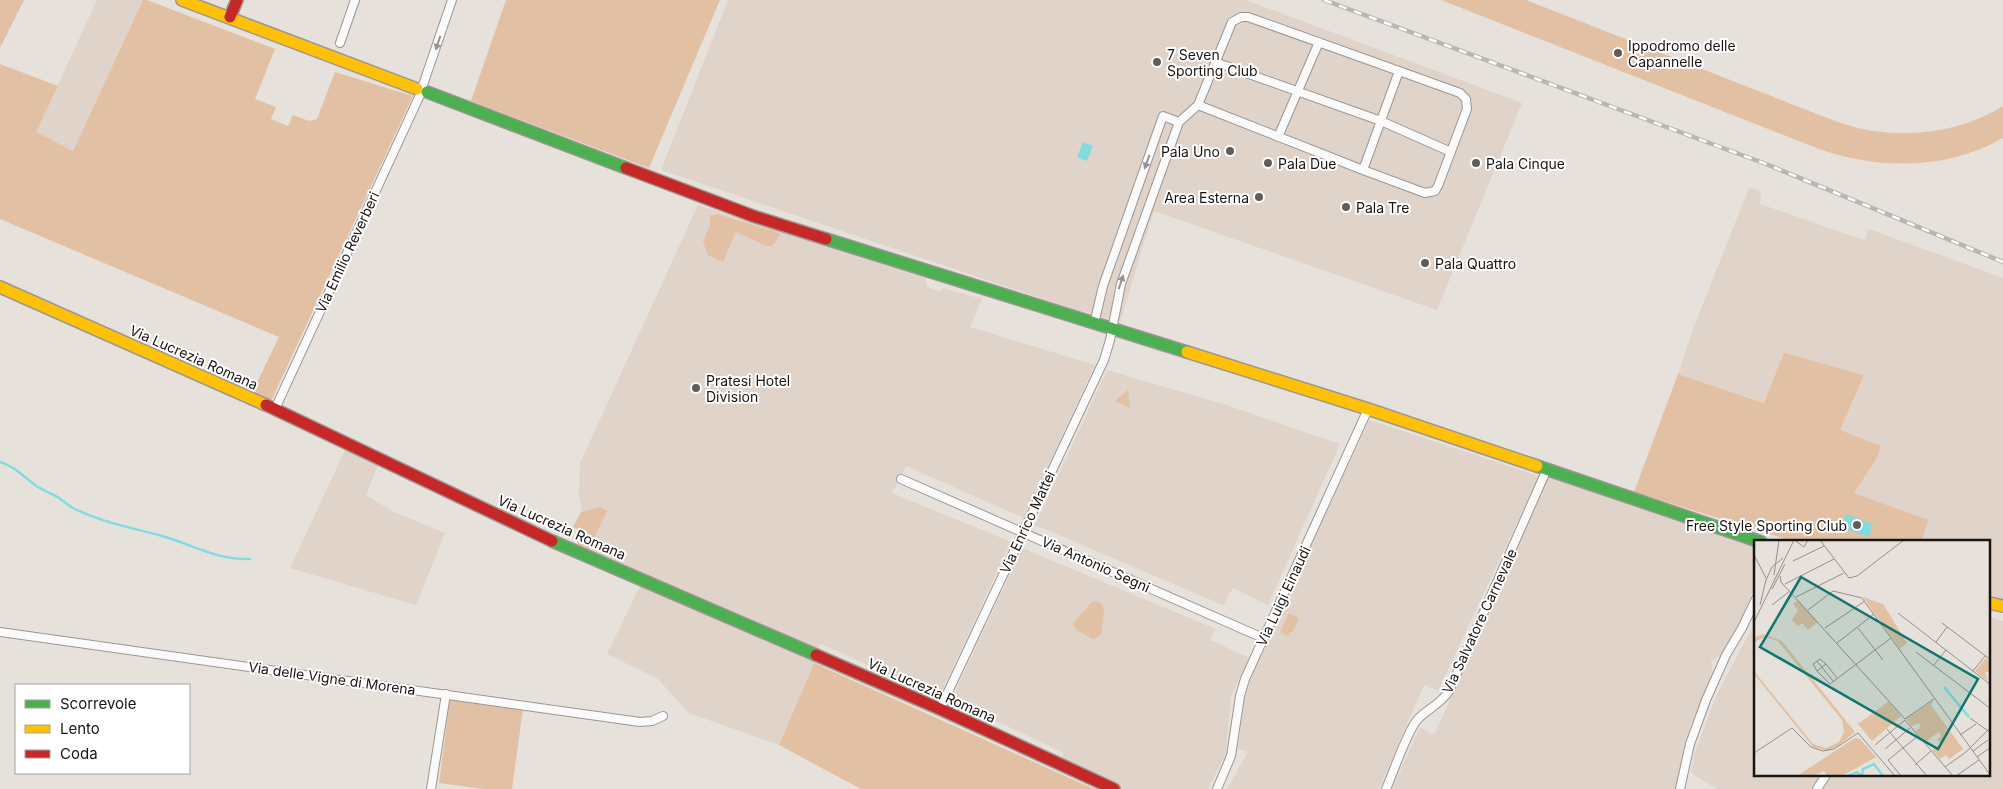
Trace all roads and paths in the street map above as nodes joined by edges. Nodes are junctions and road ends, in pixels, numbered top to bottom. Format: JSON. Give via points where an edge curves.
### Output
{"nodes":[{"id":1,"x":182,"y":0,"type":"edge"},
{"id":2,"x":237,"y":0,"type":"edge"},
{"id":3,"x":355,"y":0,"type":"edge"},
{"id":4,"x":452,"y":0,"type":"edge"},
{"id":5,"x":230,"y":18,"type":"junction"},
{"id":6,"x":1319,"y":42,"type":"junction"},
{"id":7,"x":340,"y":43,"type":"dead end"},
{"id":8,"x":1215,"y":62,"type":"junction"},
{"id":9,"x":1399,"y":71,"type":"junction"},
{"id":10,"x":422,"y":90,"type":"junction"},
{"id":11,"x":1298,"y":91,"type":"junction"},
{"id":12,"x":1198,"y":105,"type":"junction"},
{"id":13,"x":1179,"y":122,"type":"junction"},
{"id":14,"x":1381,"y":122,"type":"junction"},
{"id":15,"x":1278,"y":137,"type":"junction"},
{"id":16,"x":1451,"y":152,"type":"junction"},
{"id":17,"x":1363,"y":170,"type":"junction"},
{"id":18,"x":0,"y":287,"type":"edge"},
{"id":19,"x":1094,"y":324,"type":"junction"},
{"id":20,"x":1111,"y":332,"type":"junction"},
{"id":21,"x":275,"y":409,"type":"junction"},
{"id":22,"x":1368,"y":409,"type":"junction"},
{"id":23,"x":1547,"y":469,"type":"junction"},
{"id":24,"x":901,"y":479,"type":"dead end"},
{"id":25,"x":1022,"y":532,"type":"junction"},
{"id":26,"x":1756,"y":540,"type":"edge"},
{"id":27,"x":1754,"y":603,"type":"edge"},
{"id":28,"x":1990,"y":603,"type":"edge"},
{"id":29,"x":2003,"y":606,"type":"edge"},
{"id":30,"x":0,"y":632,"type":"edge"},
{"id":31,"x":1264,"y":638,"type":"junction"},
{"id":32,"x":446,"y":694,"type":"junction"},
{"id":33,"x":940,"y":709,"type":"junction"},
{"id":34,"x":663,"y":716,"type":"dead end"},
{"id":35,"x":1825,"y":776,"type":"edge"},
{"id":36,"x":432,"y":789,"type":"edge"},
{"id":37,"x":1114,"y":789,"type":"edge"},
{"id":38,"x":1217,"y":789,"type":"edge"},
{"id":39,"x":1386,"y":789,"type":"edge"},
{"id":40,"x":1680,"y":789,"type":"edge"},
{"id":41,"x":1817,"y":789,"type":"edge"}],
"edges":[{"from":1,"to":5,"type":"street"},
{"from":2,"to":5,"type":"street"},
{"from":3,"to":7,"type":"street"},
{"from":4,"to":10,"type":"street","name":"Via Emilio Reverberi","one_way":true},
{"from":5,"to":10,"type":"street"},
{"from":6,"to":8,"type":"street","via":[[1251,17],[1241,17],[1231,24]]},
{"from":6,"to":9,"type":"street"},
{"from":6,"to":11,"type":"street"},
{"from":8,"to":11,"type":"street"},
{"from":8,"to":12,"type":"street"},
{"from":9,"to":14,"type":"street"},
{"from":9,"to":16,"type":"street","via":[[1458,92],[1466,99],[1468,107]]},
{"from":10,"to":19,"type":"street","via":[[754,216]]},
{"from":10,"to":21,"type":"street","name":"Via Emilio Reverberi"},
{"from":11,"to":14,"type":"street"},
{"from":11,"to":15,"type":"street"},
{"from":12,"to":13,"type":"street"},
{"from":12,"to":15,"type":"street"},
{"from":13,"to":19,"type":"street","one_way":true,"via":[[1163,116],[1103,286]]},
{"from":20,"to":13,"type":"street","name":"Via Enrico Mattei","one_way":true,"via":[[1121,284]]},
{"from":14,"to":16,"type":"street"},
{"from":14,"to":17,"type":"street"},
{"from":15,"to":17,"type":"street"},
{"from":16,"to":17,"type":"street","via":[[1438,186],[1430,193]]},
{"from":18,"to":21,"type":"street","name":"Via Lucrezia Romana"},
{"from":19,"to":20,"type":"street"},
{"from":20,"to":22,"type":"street"},
{"from":20,"to":25,"type":"street","name":"Via Enrico Mattei","via":[[1104,360]]},
{"from":21,"to":33,"type":"street","name":"Via Lucrezia Romana","via":[[550,540]]},
{"from":22,"to":23,"type":"street"},
{"from":22,"to":31,"type":"street","name":"Via Luigi Einaudi"},
{"from":23,"to":26,"type":"street"},
{"from":23,"to":39,"type":"street","name":"Via Salvatore Carnevale","via":[[1449,691],[1441,702],[1414,724]]},
{"from":24,"to":25,"type":"street","name":"Via Antonio Segni"},
{"from":25,"to":31,"type":"street","name":"Via Antonio Segni"},
{"from":25,"to":33,"type":"street","name":"Via Enrico Mattei"},
{"from":27,"to":40,"type":"street","via":[[1709,693],[1690,744]]},
{"from":28,"to":29,"type":"street"},
{"from":30,"to":32,"type":"street","name":"Via delle Vigne di Morena"},
{"from":31,"to":38,"type":"street","name":"Via Luigi Einaudi","via":[[1242,688],[1232,756]]},
{"from":32,"to":34,"type":"street","name":"Via delle Vigne di Morena","via":[[643,722]]},
{"from":32,"to":36,"type":"street"},
{"from":33,"to":37,"type":"street","name":"Via Lucrezia Romana"},
{"from":35,"to":41,"type":"street"}]}
